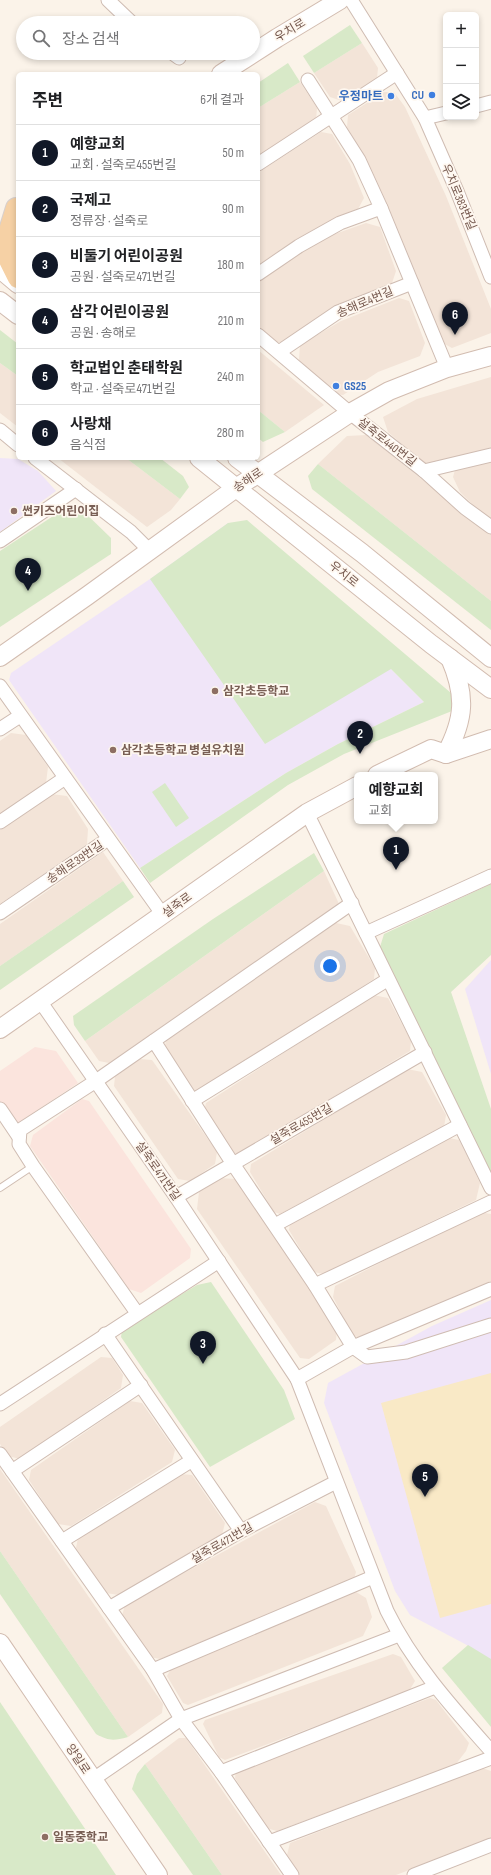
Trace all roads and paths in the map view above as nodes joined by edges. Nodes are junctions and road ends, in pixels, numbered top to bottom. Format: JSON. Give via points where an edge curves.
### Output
{"nodes":[{"id":1,"x":108,"y":0,"type":"edge"},
{"id":2,"x":340,"y":0,"type":"edge"},
{"id":3,"x":350,"y":0,"type":"edge"},
{"id":4,"x":125,"y":16,"type":"edge"},
{"id":5,"x":260,"y":49,"type":"edge"},
{"id":6,"x":243,"y":60,"type":"edge"},
{"id":7,"x":224,"y":72,"type":"edge"},
{"id":8,"x":397,"y":73,"type":"junction"},
{"id":9,"x":308,"y":80,"type":"dead end"},
{"id":10,"x":491,"y":102,"type":"edge"},
{"id":11,"x":479,"y":105,"type":"edge"},
{"id":12,"x":443,"y":114,"type":"edge"},
{"id":13,"x":332,"y":117,"type":"junction"},
{"id":14,"x":425,"y":118,"type":"junction"},
{"id":15,"x":260,"y":163,"type":"edge"},
{"id":16,"x":381,"y":208,"type":"junction"},
{"id":17,"x":16,"y":209,"type":"edge"},
{"id":18,"x":16,"y":211,"type":"edge"},
{"id":19,"x":0,"y":219,"type":"edge"},
{"id":20,"x":0,"y":270,"type":"edge"},
{"id":21,"x":260,"y":273,"type":"edge"},
{"id":22,"x":16,"y":274,"type":"edge"},
{"id":23,"x":491,"y":277,"type":"edge"},
{"id":24,"x":16,"y":282,"type":"edge"},
{"id":25,"x":412,"y":283,"type":"junction"},
{"id":26,"x":0,"y":301,"type":"edge"},
{"id":27,"x":16,"y":313,"type":"edge"},
{"id":28,"x":260,"y":337,"type":"edge"},
{"id":29,"x":279,"y":352,"type":"junction"},
{"id":30,"x":491,"y":356,"type":"edge"},
{"id":31,"x":447,"y":368,"type":"junction"},
{"id":32,"x":350,"y":413,"type":"junction"},
{"id":33,"x":0,"y":430,"type":"edge"},
{"id":34,"x":14,"y":442,"type":"edge"},
{"id":35,"x":0,"y":447,"type":"edge"},
{"id":36,"x":491,"y":455,"type":"edge"},
{"id":37,"x":38,"y":460,"type":"edge"},
{"id":38,"x":201,"y":460,"type":"edge"},
{"id":39,"x":240,"y":460,"type":"edge"},
{"id":40,"x":424,"y":471,"type":"junction"},
{"id":41,"x":257,"y":474,"type":"junction"},
{"id":42,"x":236,"y":488,"type":"junction"},
{"id":43,"x":76,"y":489,"type":"junction"},
{"id":44,"x":491,"y":527,"type":"edge"},
{"id":45,"x":0,"y":541,"type":"edge"},
{"id":46,"x":150,"y":551,"type":"junction"},
{"id":47,"x":461,"y":634,"type":"junction"},
{"id":48,"x":491,"y":647,"type":"edge"},
{"id":49,"x":0,"y":657,"type":"edge"},
{"id":50,"x":449,"y":657,"type":"junction"},
{"id":51,"x":491,"y":658,"type":"edge"},
{"id":52,"x":0,"y":686,"type":"edge"},
{"id":53,"x":491,"y":689,"type":"edge"},
{"id":54,"x":20,"y":716,"type":"junction"},
{"id":55,"x":0,"y":729,"type":"edge"},
{"id":56,"x":491,"y":739,"type":"edge"},
{"id":57,"x":446,"y":754,"type":"junction"},
{"id":58,"x":383,"y":772,"type":"edge"},
{"id":59,"x":65,"y":778,"type":"junction"},
{"id":60,"x":354,"y":788,"type":"edge"},
{"id":61,"x":307,"y":813,"type":"junction"},
{"id":62,"x":0,"y":822,"type":"edge"},
{"id":63,"x":108,"y":839,"type":"junction"},
{"id":64,"x":491,"y":876,"type":"edge"},
{"id":65,"x":352,"y":903,"type":"junction"},
{"id":66,"x":0,"y":913,"type":"edge"},
{"id":67,"x":163,"y":915,"type":"junction"},
{"id":68,"x":366,"y":933,"type":"junction"},
{"id":69,"x":387,"y":980,"type":"junction"},
{"id":70,"x":40,"y":1001,"type":"junction"},
{"id":71,"x":0,"y":1029,"type":"edge"},
{"id":72,"x":154,"y":1041,"type":"junction"},
{"id":73,"x":425,"y":1052,"type":"junction"},
{"id":74,"x":96,"y":1081,"type":"junction"},
{"id":75,"x":192,"y":1101,"type":"junction"},
{"id":76,"x":0,"y":1109,"type":"edge"},
{"id":77,"x":460,"y":1125,"type":"junction"},
{"id":78,"x":19,"y":1137,"type":"junction"},
{"id":79,"x":233,"y":1164,"type":"junction"},
{"id":80,"x":33,"y":1166,"type":"junction"},
{"id":81,"x":0,"y":1188,"type":"edge"},
{"id":82,"x":491,"y":1188,"type":"edge"},
{"id":83,"x":176,"y":1197,"type":"junction"},
{"id":84,"x":491,"y":1202,"type":"edge"},
{"id":85,"x":276,"y":1225,"type":"junction"},
{"id":86,"x":219,"y":1261,"type":"junction"},
{"id":87,"x":315,"y":1285,"type":"junction"},
{"id":88,"x":491,"y":1289,"type":"edge"},
{"id":89,"x":137,"y":1313,"type":"junction"},
{"id":90,"x":491,"y":1325,"type":"edge"},
{"id":91,"x":105,"y":1334,"type":"junction"},
{"id":92,"x":353,"y":1348,"type":"junction"},
{"id":93,"x":297,"y":1379,"type":"junction"},
{"id":94,"x":141,"y":1385,"type":"junction"},
{"id":95,"x":0,"y":1404,"type":"edge"},
{"id":96,"x":0,"y":1454,"type":"edge"},
{"id":97,"x":191,"y":1461,"type":"junction"},
{"id":98,"x":12,"y":1471,"type":"junction"},
{"id":99,"x":336,"y":1482,"type":"junction"},
{"id":100,"x":241,"y":1531,"type":"junction"},
{"id":101,"x":62,"y":1541,"type":"junction"},
{"id":102,"x":373,"y":1577,"type":"junction"},
{"id":103,"x":109,"y":1608,"type":"junction"},
{"id":104,"x":399,"y":1635,"type":"junction"},
{"id":105,"x":0,"y":1643,"type":"edge"},
{"id":106,"x":153,"y":1670,"type":"junction"},
{"id":107,"x":435,"y":1687,"type":"junction"},
{"id":108,"x":182,"y":1718,"type":"junction"},
{"id":109,"x":491,"y":1752,"type":"edge"},
{"id":110,"x":491,"y":1758,"type":"edge"},
{"id":111,"x":221,"y":1772,"type":"junction"},
{"id":112,"x":92,"y":1780,"type":"junction"},
{"id":113,"x":269,"y":1842,"type":"junction"},
{"id":114,"x":491,"y":1844,"type":"edge"},
{"id":115,"x":158,"y":1875,"type":"edge"},
{"id":116,"x":292,"y":1875,"type":"edge"},
{"id":117,"x":414,"y":1875,"type":"edge"}],
"edges":[{"from":1,"to":4,"type":"street"},
{"from":2,"to":5,"type":"street","name":"우치로"},
{"from":3,"to":8,"type":"street","name":"우치로383번길"},
{"from":6,"to":7,"type":"street","name":"우치로"},
{"from":8,"to":13,"type":"street"},
{"from":8,"to":14,"type":"street","name":"우치로383번길"},
{"from":9,"to":13,"type":"street"},
{"from":10,"to":11,"type":"street"},
{"from":12,"to":14,"type":"street"},
{"from":13,"to":15,"type":"street"},
{"from":13,"to":16,"type":"street","via":[[359,160]]},
{"from":14,"to":23,"type":"street","name":"우치로383번길"},
{"from":16,"to":21,"type":"street","via":[[340,223],[299,246]]},
{"from":16,"to":25,"type":"street"},
{"from":17,"to":19,"type":"street"},
{"from":18,"to":22,"type":"main road","via":[[8,234],[9,260]]},
{"from":20,"to":24,"type":"street"},
{"from":25,"to":29,"type":"street","name":"송해로4번길","via":[[338,312]]},
{"from":25,"to":31,"type":"street"},
{"from":26,"to":27,"type":"street"},
{"from":28,"to":29,"type":"street"},
{"from":29,"to":32,"type":"street"},
{"from":30,"to":31,"type":"street","name":"송해로"},
{"from":31,"to":32,"type":"street","name":"송해로","via":[[389,391]]},
{"from":32,"to":40,"type":"street","name":"설죽로440번길"},
{"from":32,"to":41,"type":"street","name":"송해로"},
{"from":33,"to":34,"type":"street"},
{"from":34,"to":35,"type":"street"},
{"from":36,"to":40,"type":"street","name":"설죽로440번길"},
{"from":37,"to":43,"type":"street"},
{"from":38,"to":42,"type":"street","name":"우치로"},
{"from":39,"to":41,"type":"street"},
{"from":40,"to":44,"type":"street","name":"설죽로440번길","via":[[465,508]]},
{"from":41,"to":42,"type":"street","name":"송해로"},
{"from":41,"to":47,"type":"street","via":[[362,553]]},
{"from":42,"to":46,"type":"street","name":"송해로"},
{"from":42,"to":50,"type":"street","name":"우치로"},
{"from":43,"to":45,"type":"street"},
{"from":43,"to":46,"type":"street","via":[[131,532]]},
{"from":46,"to":49,"type":"street","name":"송해로"},
{"from":47,"to":48,"type":"street"},
{"from":47,"to":51,"type":"street"},
{"from":50,"to":53,"type":"street","name":"우치로"},
{"from":50,"to":57,"type":"street","via":[[458,677],[462,699],[452,742]]},
{"from":52,"to":54,"type":"street","name":"송해로39번길"},
{"from":54,"to":55,"type":"street"},
{"from":54,"to":59,"type":"street","name":"송해로39번길"},
{"from":56,"to":57,"type":"street"},
{"from":57,"to":58,"type":"street","via":[[431,749]]},
{"from":59,"to":62,"type":"street"},
{"from":59,"to":63,"type":"street","name":"송해로39번길"},
{"from":60,"to":61,"type":"street","name":"설죽로"},
{"from":61,"to":65,"type":"street"},
{"from":61,"to":67,"type":"street","name":"설죽로"},
{"from":63,"to":66,"type":"street","name":"송해로39번길"},
{"from":63,"to":67,"type":"street"},
{"from":64,"to":68,"type":"street"},
{"from":65,"to":68,"type":"street"},
{"from":65,"to":72,"type":"street"},
{"from":67,"to":70,"type":"street","name":"설죽로"},
{"from":68,"to":69,"type":"street"},
{"from":69,"to":73,"type":"street"},
{"from":69,"to":75,"type":"street"},
{"from":70,"to":71,"type":"street","name":"설죽로"},
{"from":70,"to":74,"type":"street","name":"설죽로471번길"},
{"from":72,"to":74,"type":"street"},
{"from":72,"to":75,"type":"street"},
{"from":73,"to":77,"type":"street"},
{"from":73,"to":79,"type":"street","name":"설죽로455번길"},
{"from":74,"to":78,"type":"street","via":[[20,1130]]},
{"from":74,"to":83,"type":"street","name":"설죽로471번길"},
{"from":75,"to":79,"type":"street"},
{"from":76,"to":78,"type":"street"},
{"from":77,"to":82,"type":"street"},
{"from":77,"to":85,"type":"street"},
{"from":78,"to":80,"type":"street","via":[[19,1144]]},
{"from":79,"to":83,"type":"street","name":"설죽로455번길"},
{"from":79,"to":85,"type":"street"},
{"from":80,"to":81,"type":"lane"},
{"from":80,"to":89,"type":"street"},
{"from":83,"to":86,"type":"street","name":"설죽로471번길"},
{"from":84,"to":87,"type":"street"},
{"from":85,"to":87,"type":"street"},
{"from":86,"to":89,"type":"street"},
{"from":86,"to":93,"type":"street","name":"설죽로471번길"},
{"from":87,"to":92,"type":"street"},
{"from":88,"to":92,"type":"street"},
{"from":89,"to":91,"type":"street"},
{"from":90,"to":92,"type":"street","via":[[394,1355],[367,1357]]},
{"from":91,"to":94,"type":"street"},
{"from":91,"to":95,"type":"street"},
{"from":92,"to":93,"type":"street"},
{"from":93,"to":99,"type":"street","name":"설죽로471번길"},
{"from":94,"to":97,"type":"street"},
{"from":94,"to":98,"type":"street"},
{"from":96,"to":98,"type":"street"},
{"from":97,"to":100,"type":"street"},
{"from":97,"to":101,"type":"street"},
{"from":98,"to":101,"type":"street"},
{"from":99,"to":100,"type":"street","name":"설죽로471번길"},
{"from":99,"to":102,"type":"street","name":"설죽로471번길"},
{"from":100,"to":103,"type":"street","name":"설죽로471번길"},
{"from":101,"to":103,"type":"street"},
{"from":102,"to":104,"type":"street","name":"설죽로471번길"},
{"from":102,"to":106,"type":"street"},
{"from":103,"to":106,"type":"street"},
{"from":104,"to":107,"type":"street","name":"설죽로471번길"},
{"from":104,"to":108,"type":"street"},
{"from":105,"to":112,"type":"street","name":"양일로"},
{"from":106,"to":108,"type":"street"},
{"from":107,"to":109,"type":"street","name":"설죽로471번길"},
{"from":107,"to":111,"type":"street"},
{"from":108,"to":111,"type":"street"},
{"from":108,"to":112,"type":"street"},
{"from":110,"to":113,"type":"street"},
{"from":111,"to":113,"type":"street"},
{"from":112,"to":115,"type":"street","name":"양일로"},
{"from":113,"to":116,"type":"street"},
{"from":114,"to":117,"type":"street"}]}
